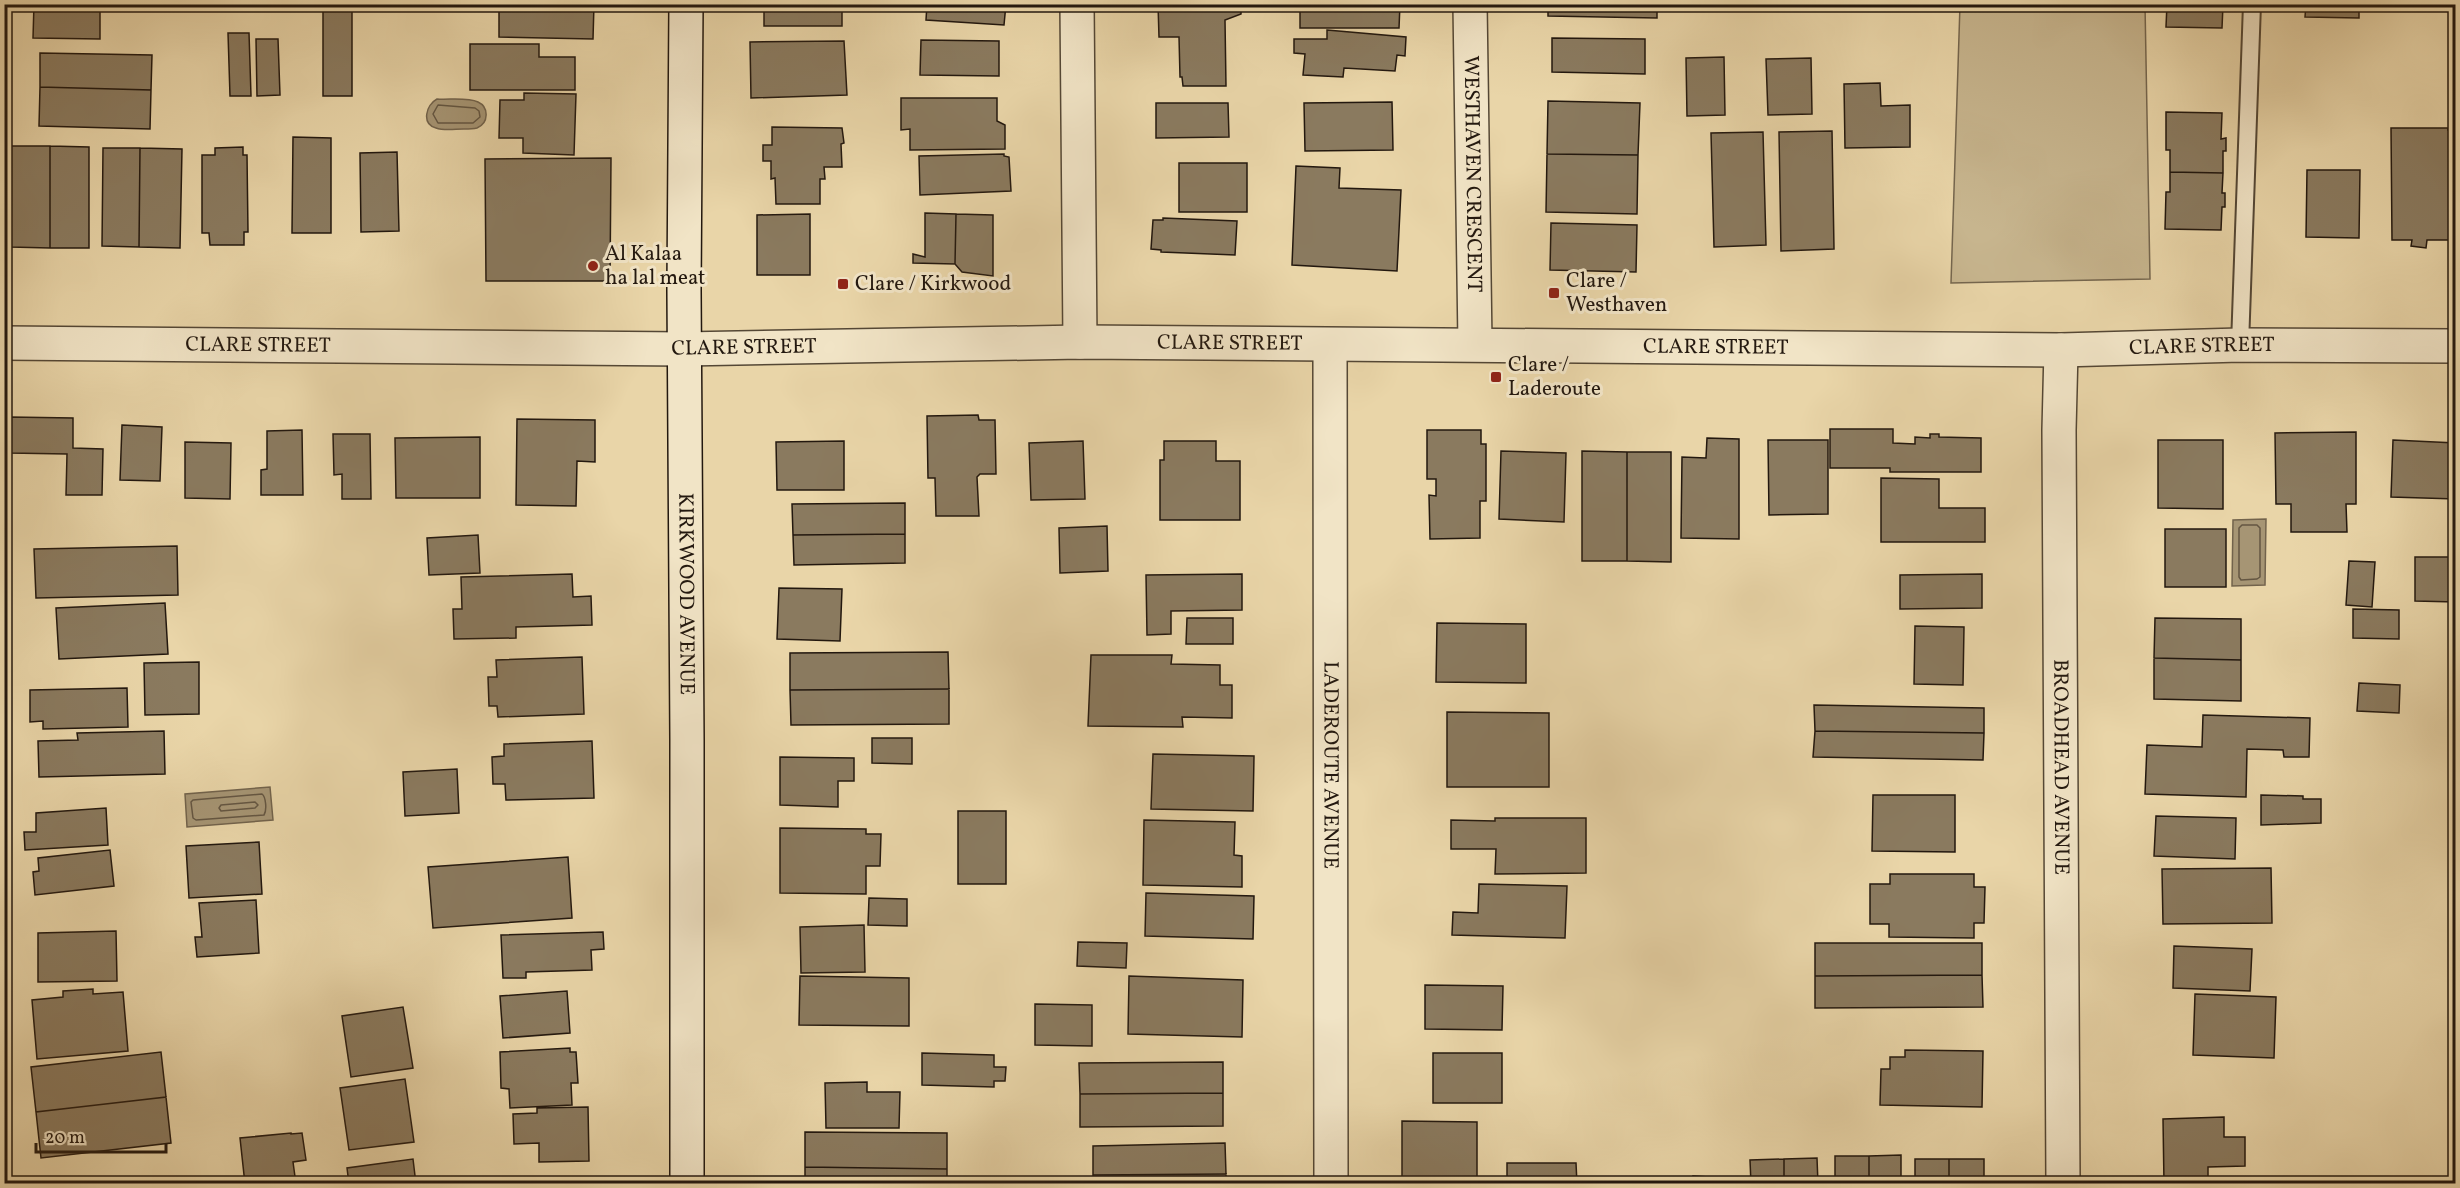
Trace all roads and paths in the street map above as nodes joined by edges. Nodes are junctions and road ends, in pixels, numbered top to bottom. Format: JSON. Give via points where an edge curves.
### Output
{"nodes":[{"id":1,"x":686,"y":4,"type":"edge"},
{"id":2,"x":1077,"y":4,"type":"edge"},
{"id":3,"x":1470,"y":4,"type":"edge"},
{"id":4,"x":2252,"y":4,"type":"edge"},
{"id":5,"x":1080,"y":342,"type":"junction"},
{"id":6,"x":4,"y":343,"type":"edge"},
{"id":7,"x":1475,"y":343,"type":"junction"},
{"id":8,"x":1330,"y":345,"type":"junction"},
{"id":9,"x":2240,"y":345,"type":"junction"},
{"id":10,"x":2456,"y":346,"type":"edge"},
{"id":11,"x":684,"y":349,"type":"junction"},
{"id":12,"x":2061,"y":350,"type":"junction"},
{"id":13,"x":687,"y":1184,"type":"edge"},
{"id":14,"x":1331,"y":1184,"type":"edge"},
{"id":15,"x":2062,"y":1184,"type":"edge"}],
"edges":[{"from":1,"to":11,"type":"street","name":"KIRKWOOD AVENUE"},
{"from":2,"to":5,"type":"street"},
{"from":3,"to":7,"type":"street","name":"WESTHAVEN CRESCENT"},
{"from":4,"to":9,"type":"lane"},
{"from":5,"to":8,"type":"street","name":"CLARE STREET"},
{"from":5,"to":11,"type":"street","name":"CLARE STREET"},
{"from":6,"to":11,"type":"street","name":"CLARE STREET"},
{"from":7,"to":8,"type":"street","name":"CLARE STREET"},
{"from":7,"to":12,"type":"street","name":"CLARE STREET"},
{"from":8,"to":14,"type":"street","name":"LADEROUTE AVENUE"},
{"from":9,"to":10,"type":"street","name":"CLARE STREET"},
{"from":9,"to":12,"type":"street","name":"CLARE STREET"},
{"from":11,"to":13,"type":"street","name":"KIRKWOOD AVENUE"},
{"from":12,"to":15,"type":"street","name":"BROADHEAD AVENUE"}]}
